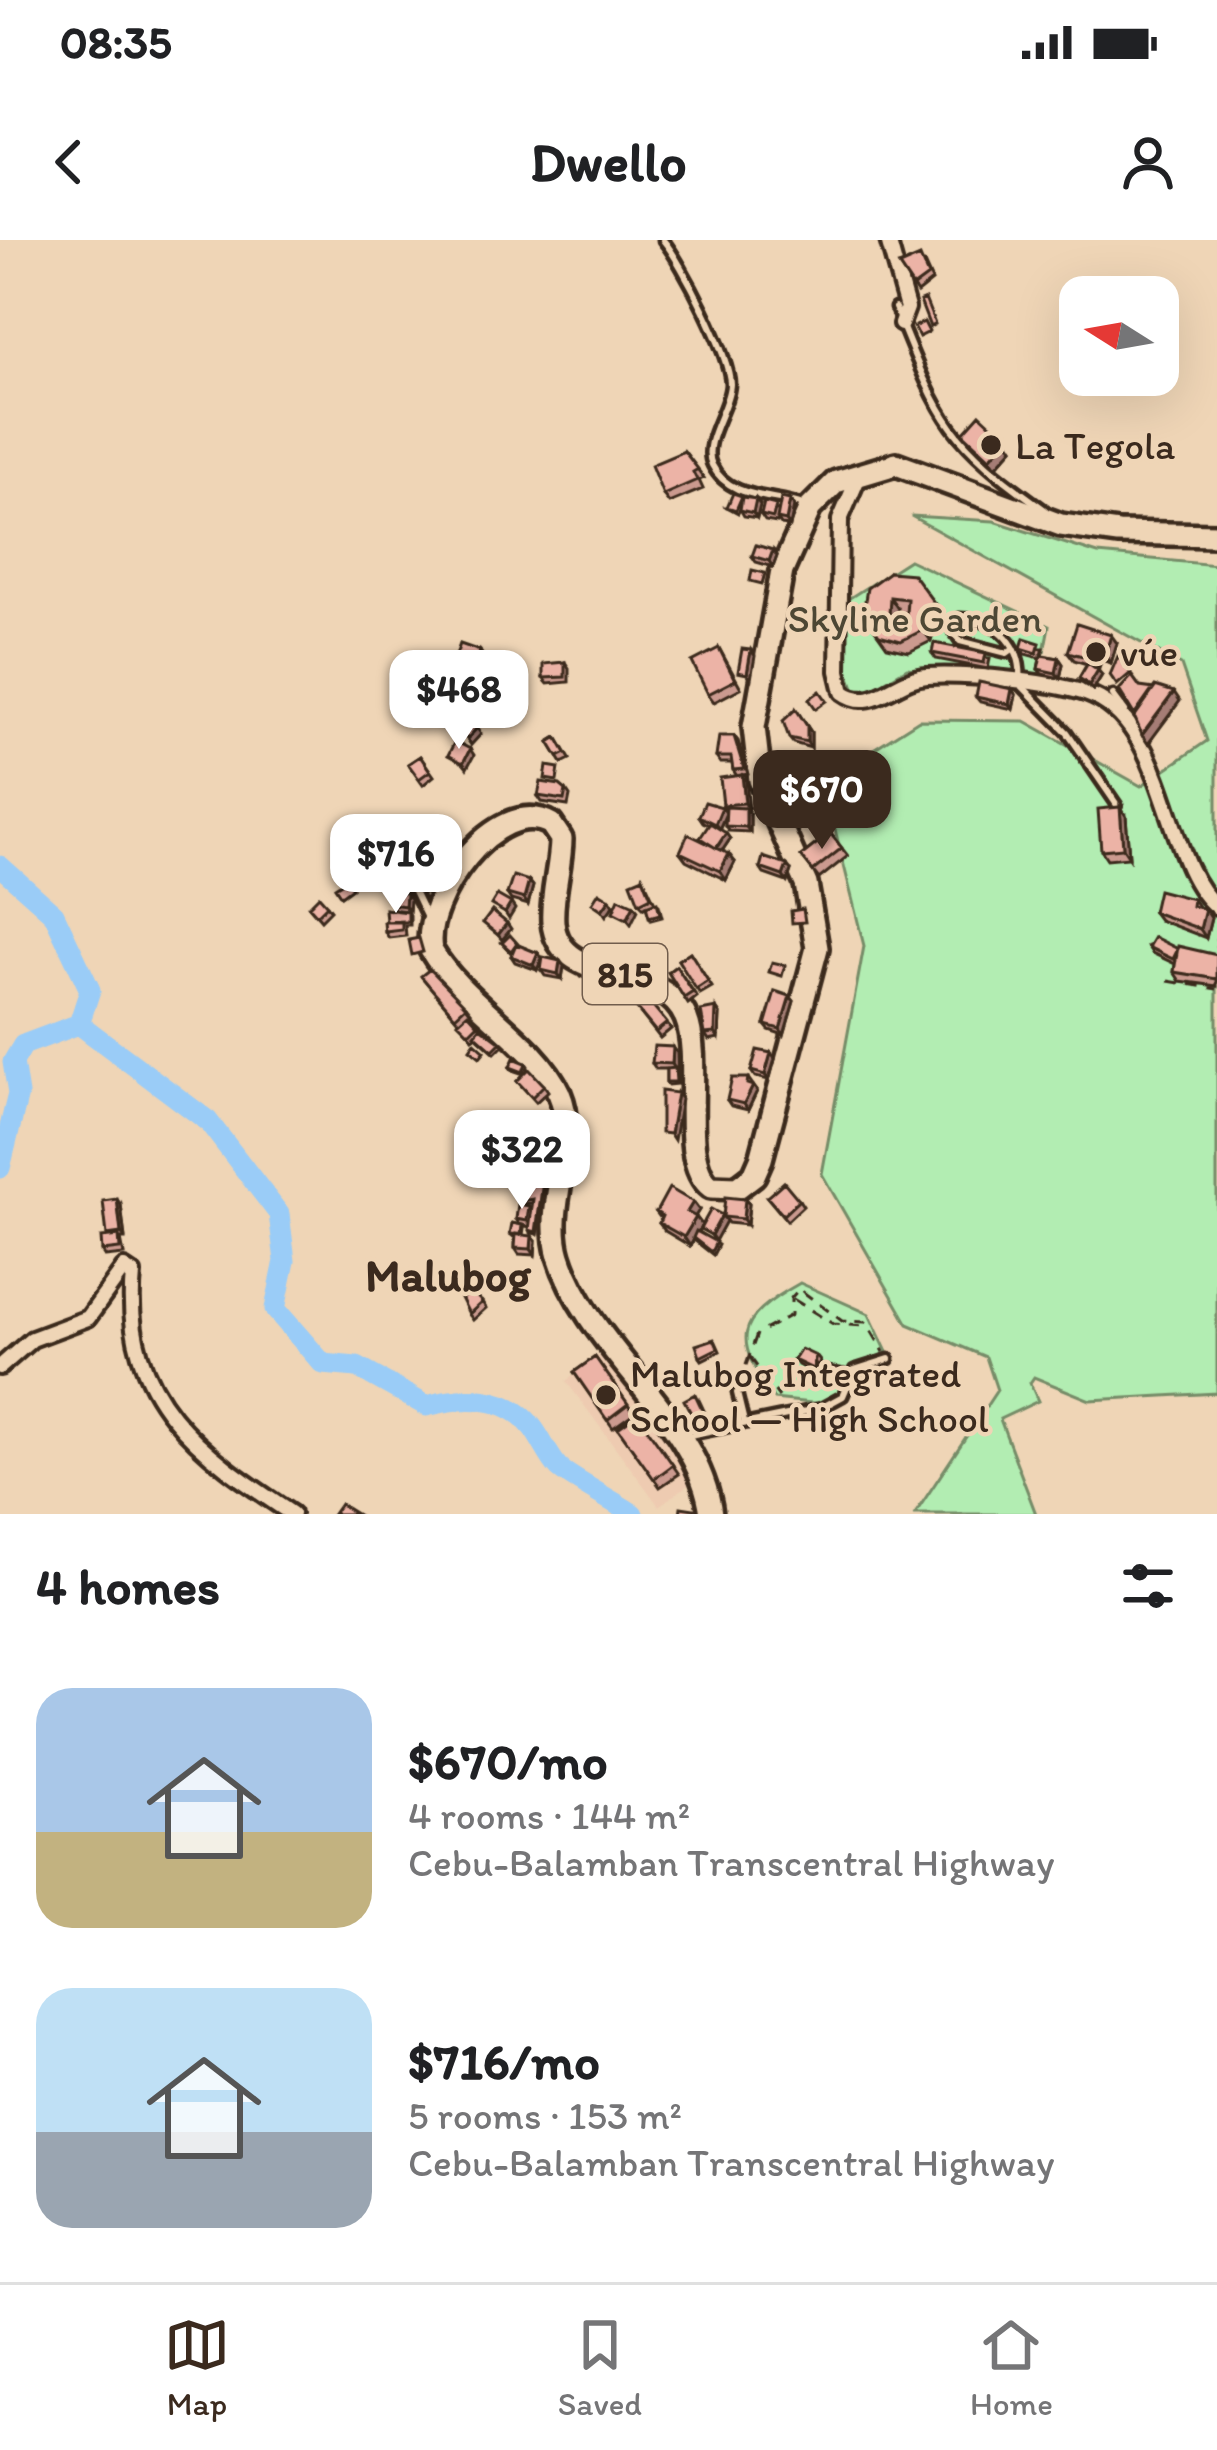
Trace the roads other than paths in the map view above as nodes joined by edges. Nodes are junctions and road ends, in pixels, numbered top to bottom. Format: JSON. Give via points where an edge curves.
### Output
{"nodes":[{"id":1,"x":663,"y":240,"type":"edge"},
{"id":2,"x":888,"y":240,"type":"edge"},
{"id":3,"x":895,"y":308,"type":"dead end"},
{"id":4,"x":901,"y":324,"type":"junction"},
{"id":5,"x":860,"y":471,"type":"junction"},
{"id":6,"x":810,"y":508,"type":"junction"},
{"id":7,"x":1060,"y":525,"type":"junction"},
{"id":8,"x":1217,"y":535,"type":"edge"},
{"id":9,"x":1014,"y":648,"type":"junction"},
{"id":10,"x":1020,"y":684,"type":"junction"},
{"id":11,"x":1118,"y":806,"type":"edge"},
{"id":12,"x":404,"y":870,"type":"dead end"},
{"id":13,"x":1217,"y":907,"type":"edge"},
{"id":14,"x":429,"y":921,"type":"junction"},
{"id":15,"x":889,"y":1359,"type":"road end"},
{"id":16,"x":0,"y":1367,"type":"edge"},
{"id":17,"x":737,"y":1393,"type":"road end"},
{"id":18,"x":744,"y":1422,"type":"junction"},
{"id":19,"x":678,"y":1438,"type":"junction"},
{"id":20,"x":292,"y":1514,"type":"edge"},
{"id":21,"x":711,"y":1514,"type":"edge"}],
"edges":[{"from":1,"to":6,"type":"lane","via":[[728,364],[730,386],[709,453],[713,469],[745,493]]},
{"from":2,"to":4,"type":"street","via":[[907,308]]},
{"from":3,"to":4,"type":"lane"},
{"from":4,"to":7,"type":"lane","via":[[953,437]]},
{"from":5,"to":6,"type":"main road","number":"815"},
{"from":5,"to":7,"type":"main road","via":[[896,464],[924,470]]},
{"from":5,"to":10,"type":"street","via":[[840,520],[843,692],[872,700],[926,676]]},
{"from":6,"to":14,"type":"main road","number":"815","via":[[782,571],[754,727],[760,780],[806,884],[817,948],[754,1174],[721,1190],[698,1171],[695,1064],[675,1000],[638,977],[580,962],[558,941],[561,839],[551,824],[523,818],[502,826],[449,881]]},
{"from":7,"to":8,"type":"main road"},
{"from":9,"to":9,"type":"lane","via":[[974,618],[960,618],[954,632],[960,641]]},
{"from":9,"to":10,"type":"lane","via":[[1023,657]]},
{"from":10,"to":11,"type":"lane","via":[[1067,732]]},
{"from":10,"to":13,"type":"street","via":[[1119,705],[1195,879]]},
{"from":12,"to":14,"type":"lane"},
{"from":14,"to":19,"type":"main road","via":[[437,960],[560,1096],[558,1253],[595,1326]]},
{"from":15,"to":18,"type":"lane","via":[[854,1370],[843,1396],[821,1408]]},
{"from":16,"to":20,"type":"street","via":[[32,1339],[88,1318],[124,1268],[133,1274],[133,1329],[164,1406],[190,1441]]},
{"from":17,"to":18,"type":"lane"},
{"from":18,"to":19,"type":"lane"},
{"from":19,"to":21,"type":"main road","via":[[701,1473]]}]}
